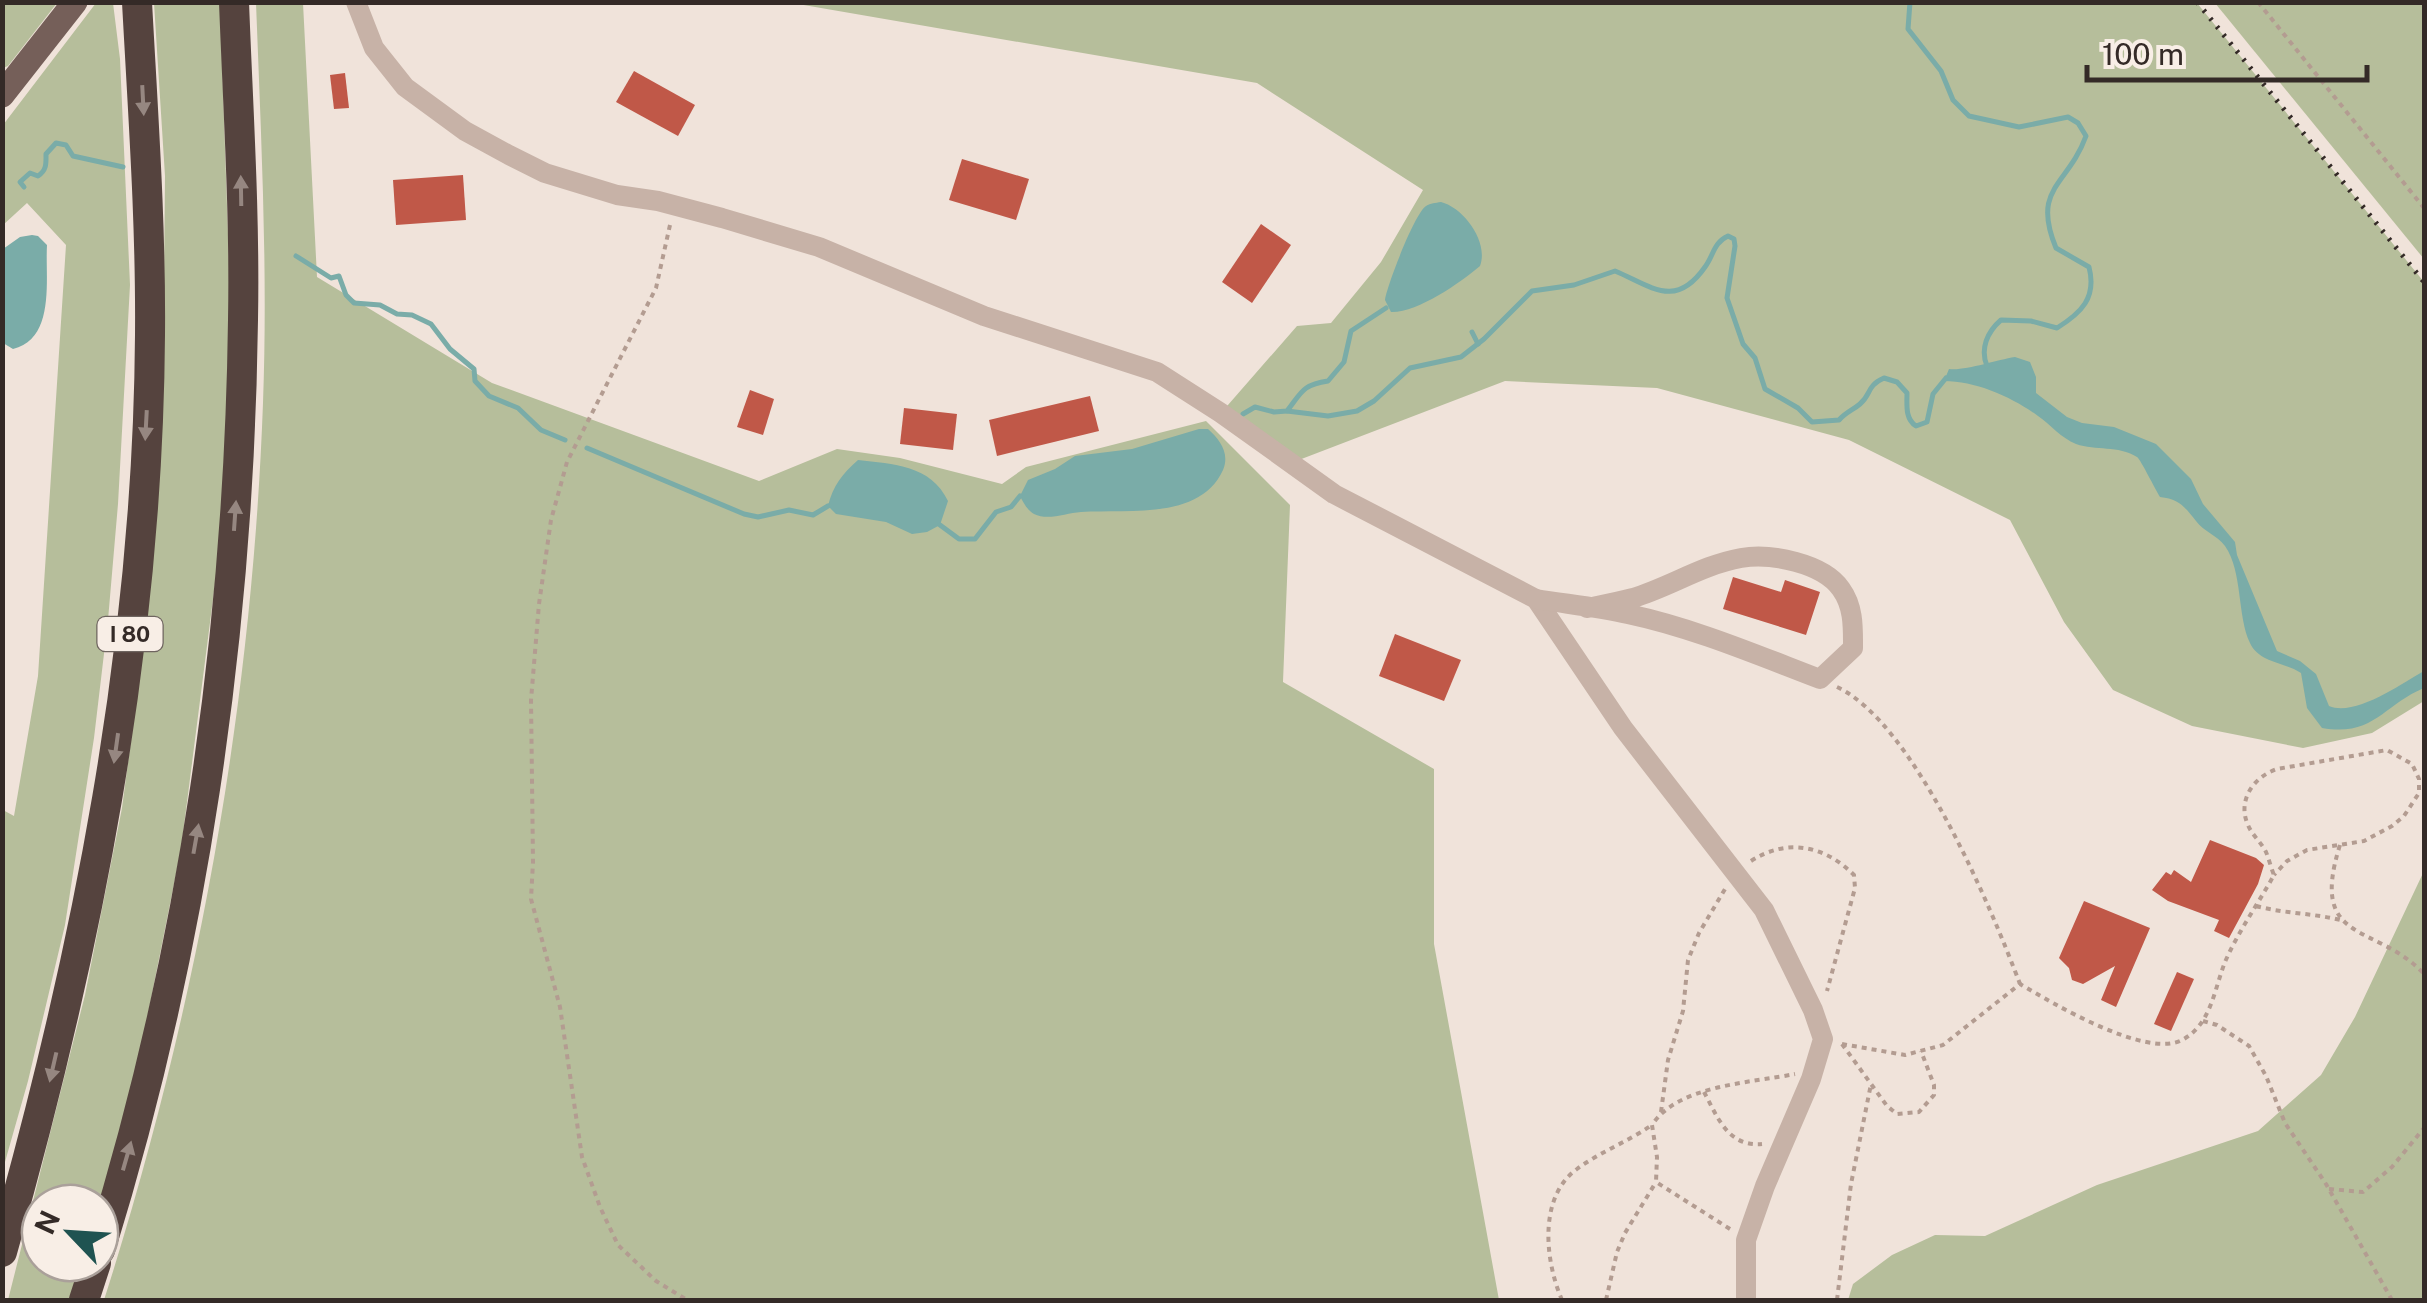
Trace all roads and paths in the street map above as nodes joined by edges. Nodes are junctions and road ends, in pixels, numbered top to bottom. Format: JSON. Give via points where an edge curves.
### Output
{"nodes":[{"id":1,"x":74,"y":2,"type":"edge"},
{"id":2,"x":137,"y":2,"type":"edge"},
{"id":3,"x":234,"y":2,"type":"edge"},
{"id":4,"x":356,"y":2,"type":"edge"},
{"id":5,"x":2258,"y":2,"type":"edge"},
{"id":6,"x":2,"y":95,"type":"edge"},
{"id":7,"x":674,"y":205,"type":"junction"},
{"id":8,"x":2424,"y":208,"type":"edge"},
{"id":9,"x":1536,"y":599,"type":"junction"},
{"id":10,"x":1588,"y":608,"type":"junction"},
{"id":11,"x":1820,"y":679,"type":"junction"},
{"id":12,"x":2340,"y":846,"type":"junction"},
{"id":13,"x":1734,"y":872,"type":"junction"},
{"id":14,"x":2274,"y":875,"type":"junction"},
{"id":15,"x":2256,"y":906,"type":"junction"},
{"id":16,"x":2345,"y":921,"type":"junction"},
{"id":17,"x":2424,"y":974,"type":"edge"},
{"id":18,"x":2020,"y":984,"type":"junction"},
{"id":19,"x":2203,"y":1021,"type":"junction"},
{"id":20,"x":1818,"y":1024,"type":"junction"},
{"id":21,"x":1921,"y":1051,"type":"junction"},
{"id":22,"x":1814,"y":1070,"type":"junction"},
{"id":23,"x":1871,"y":1084,"type":"junction"},
{"id":24,"x":1704,"y":1092,"type":"junction"},
{"id":25,"x":1661,"y":1112,"type":"junction"},
{"id":26,"x":1652,"y":1125,"type":"junction"},
{"id":27,"x":2424,"y":1128,"type":"edge"},
{"id":28,"x":1784,"y":1141,"type":"junction"},
{"id":29,"x":1656,"y":1182,"type":"junction"},
{"id":30,"x":119,"y":1183,"type":"edge"},
{"id":31,"x":2328,"y":1188,"type":"junction"},
{"id":32,"x":1747,"y":1238,"type":"junction"},
{"id":33,"x":2,"y":1252,"type":"edge"},
{"id":34,"x":686,"y":1300,"type":"edge"},
{"id":35,"x":1562,"y":1300,"type":"edge"},
{"id":36,"x":1606,"y":1300,"type":"edge"},
{"id":37,"x":1746,"y":1300,"type":"edge"},
{"id":38,"x":1837,"y":1300,"type":"edge"},
{"id":39,"x":2392,"y":1300,"type":"edge"}],
"edges":[{"from":1,"to":6,"type":"main road"},
{"from":2,"to":33,"type":"highway","number":"I 80","one_way":true,"via":[[150,339],[137,572],[94,881],[45,1100]]},
{"from":30,"to":3,"type":"highway","one_way":true,"via":[[186,900],[230,582],[244,318]]},
{"from":4,"to":7,"type":"lane","via":[[388,69],[465,132],[544,173]]},
{"from":5,"to":8,"type":"path"},
{"from":7,"to":9,"type":"lane","via":[[819,247],[984,316],[1157,372],[1334,494]]},
{"from":7,"to":34,"type":"path","via":[[656,288],[567,462],[550,520],[530,700],[531,899],[560,1006],[582,1157],[600,1207],[618,1244]]},
{"from":9,"to":10,"type":"lane"},
{"from":9,"to":13,"type":"lane","via":[[1623,728]]},
{"from":10,"to":11,"type":"lane","via":[[1733,645]]},
{"from":10,"to":11,"type":"lane","via":[[1635,598],[1693,571],[1745,557],[1782,559],[1816,570],[1841,588],[1854,617],[1853,648]]},
{"from":11,"to":18,"type":"path","via":[[1854,695],[1880,720],[1924,784],[1965,853]]},
{"from":12,"to":14,"type":"path","via":[[2307,850]]},
{"from":12,"to":14,"type":"path","via":[[2364,841],[2404,816],[2419,792],[2412,764],[2387,750],[2266,773],[2252,785],[2244,814]]},
{"from":12,"to":16,"type":"path","via":[[2332,903]]},
{"from":13,"to":20,"type":"lane","via":[[1764,910]]},
{"from":13,"to":20,"type":"path","via":[[1779,846],[1798,845],[1843,863],[1854,875]]},
{"from":13,"to":25,"type":"path","via":[[1688,960]]},
{"from":14,"to":15,"type":"path"},
{"from":15,"to":16,"type":"path"},
{"from":15,"to":19,"type":"path"},
{"from":16,"to":17,"type":"path"},
{"from":18,"to":19,"type":"path","via":[[2086,1022],[2154,1044],[2179,1042]]},
{"from":18,"to":21,"type":"path","via":[[1944,1045]]},
{"from":19,"to":31,"type":"path","via":[[2249,1046],[2285,1123]]},
{"from":20,"to":22,"type":"lane","via":[[1823,1038]]},
{"from":21,"to":23,"type":"path","via":[[1905,1055],[1842,1044]]},
{"from":21,"to":23,"type":"path","via":[[1934,1095],[1918,1112],[1897,1114]]},
{"from":22,"to":24,"type":"path"},
{"from":22,"to":28,"type":"lane"},
{"from":23,"to":38,"type":"path"},
{"from":24,"to":25,"type":"path"},
{"from":24,"to":28,"type":"path","via":[[1735,1139]]},
{"from":25,"to":26,"type":"path"},
{"from":26,"to":29,"type":"path"},
{"from":26,"to":35,"type":"path","via":[[1578,1168],[1556,1194],[1550,1236]]},
{"from":27,"to":31,"type":"path","via":[[2362,1192]]},
{"from":28,"to":32,"type":"lane"},
{"from":29,"to":32,"type":"path"},
{"from":29,"to":36,"type":"path","via":[[1616,1252]]},
{"from":31,"to":39,"type":"path"},
{"from":32,"to":37,"type":"lane"}]}
